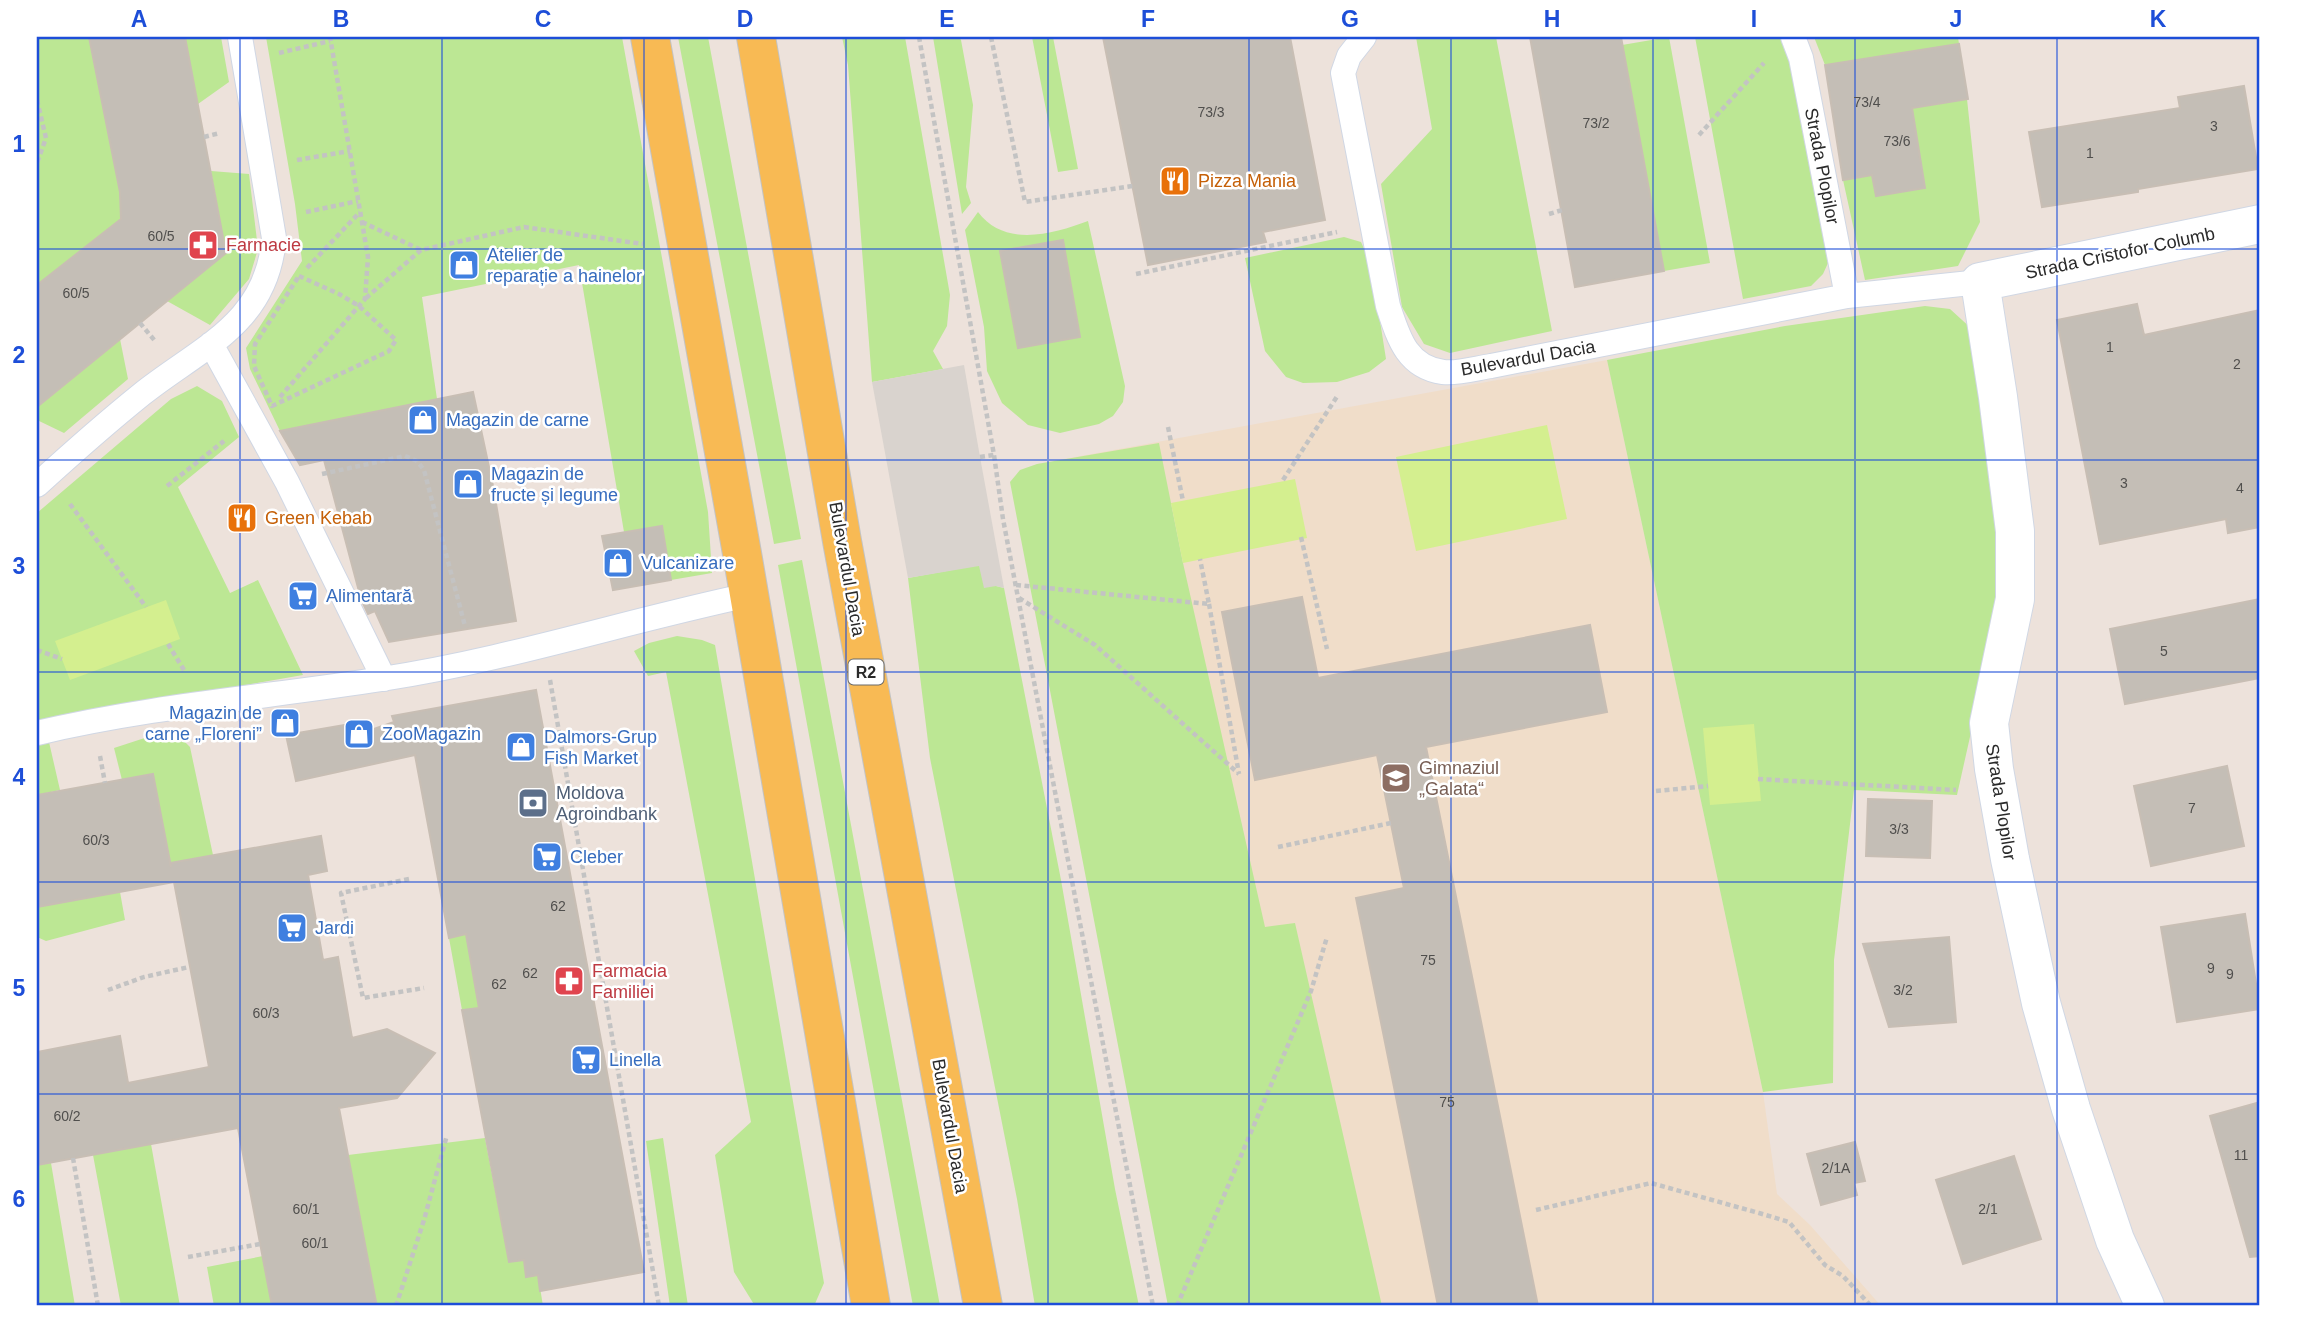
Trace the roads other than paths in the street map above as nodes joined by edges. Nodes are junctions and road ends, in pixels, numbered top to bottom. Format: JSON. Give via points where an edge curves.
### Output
{"nodes":[{"id":1,"x":650,"y":37,"type":"edge"},
{"id":2,"x":757,"y":37,"type":"edge"},
{"id":3,"x":1364,"y":37,"type":"edge"},
{"id":4,"x":1793,"y":37,"type":"edge"},
{"id":5,"x":242,"y":48,"type":"edge"},
{"id":6,"x":2260,"y":224,"type":"edge"},
{"id":7,"x":1980,"y":282,"type":"junction"},
{"id":8,"x":1847,"y":296,"type":"junction"},
{"id":9,"x":211,"y":344,"type":"junction"},
{"id":10,"x":43,"y":480,"type":"edge"},
{"id":11,"x":749,"y":595,"type":"junction"},
{"id":12,"x":384,"y":679,"type":"junction"},
{"id":13,"x":37,"y":733,"type":"edge"},
{"id":14,"x":871,"y":1306,"type":"edge"},
{"id":15,"x":983,"y":1306,"type":"edge"},
{"id":16,"x":2145,"y":1306,"type":"edge"}],
"edges":[{"from":1,"to":11,"type":"main road"},
{"from":2,"to":15,"type":"main road","name":"Bulevardul Dacia","number":"R2","via":[[842,541]]},
{"from":3,"to":8,"type":"lane","name":"Bulevardul Dacia","via":[[1343,73],[1388,306],[1400,340],[1418,364],[1444,373],[1491,366]]},
{"from":4,"to":8,"type":"lane","name":"Strada Plopilor","via":[[1801,58]]},
{"from":5,"to":9,"type":"lane","via":[[274,238],[272,260],[253,303]]},
{"from":6,"to":7,"type":"street","name":"Strada Cristofor Columb"},
{"from":7,"to":8,"type":"lane","name":"Bulevardul Dacia"},
{"from":7,"to":16,"type":"street","name":"Strada Plopilor","via":[[2015,531],[2015,599],[1989,723],[1998,792],[2041,1003],[2071,1109],[2115,1240]]},
{"from":9,"to":10,"type":"lane","via":[[142,393]]},
{"from":9,"to":12,"type":"lane","via":[[260,417]]},
{"from":11,"to":12,"type":"lane","via":[[544,647]]},
{"from":11,"to":14,"type":"main road"},
{"from":12,"to":13,"type":"lane","via":[[204,702]]}]}
